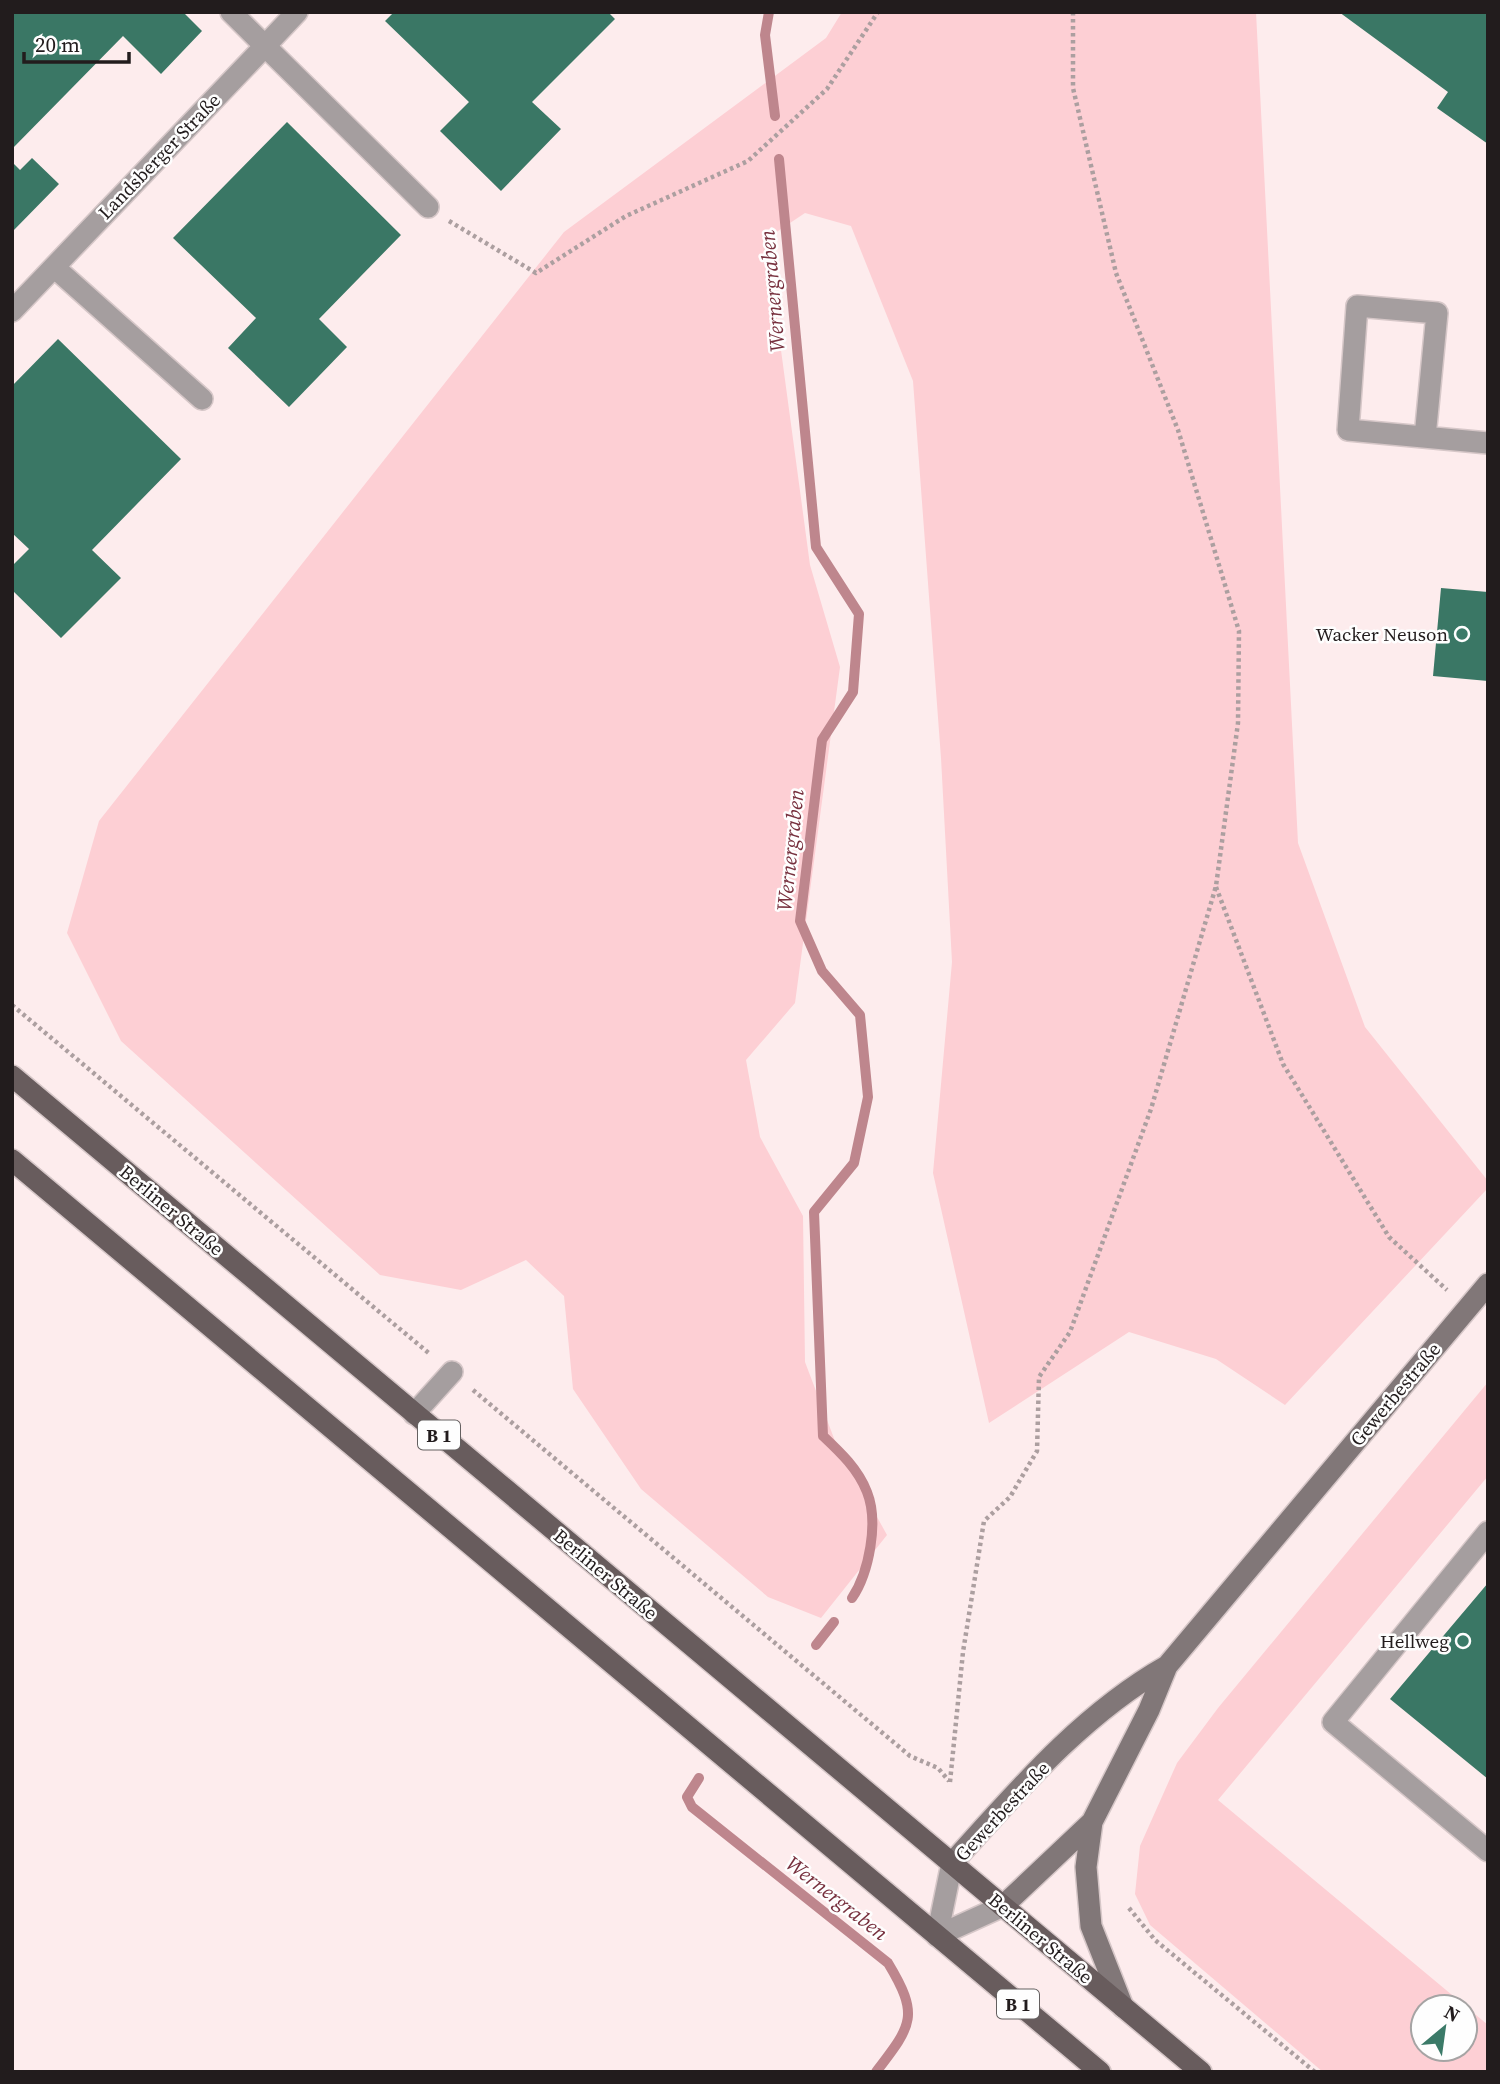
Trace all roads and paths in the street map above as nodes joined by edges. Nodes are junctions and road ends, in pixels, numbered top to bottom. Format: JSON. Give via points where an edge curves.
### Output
{"nodes":[{"id":1,"x":231,"y":12,"type":"edge"},
{"id":2,"x":297,"y":12,"type":"edge"},
{"id":3,"x":878,"y":12,"type":"edge"},
{"id":4,"x":1073,"y":12,"type":"edge"},
{"id":5,"x":265,"y":46,"type":"junction"},
{"id":6,"x":428,"y":208,"type":"joint"},
{"id":7,"x":54,"y":267,"type":"junction"},
{"id":8,"x":12,"y":311,"type":"edge"},
{"id":9,"x":202,"y":399,"type":"dead end"},
{"id":10,"x":1424,"y":438,"type":"junction"},
{"id":11,"x":1488,"y":443,"type":"edge"},
{"id":12,"x":1216,"y":886,"type":"junction"},
{"id":13,"x":12,"y":1004,"type":"edge"},
{"id":14,"x":12,"y":1076,"type":"edge"},
{"id":15,"x":12,"y":1160,"type":"edge"},
{"id":16,"x":1488,"y":1284,"type":"edge"},
{"id":17,"x":1468,"y":1308,"type":"junction"},
{"id":18,"x":452,"y":1372,"type":"junction"},
{"id":19,"x":414,"y":1414,"type":"junction"},
{"id":20,"x":1488,"y":1532,"type":"edge"},
{"id":21,"x":1167,"y":1666,"type":"junction"},
{"id":22,"x":1092,"y":1822,"type":"junction"},
{"id":23,"x":1488,"y":1852,"type":"edge"},
{"id":24,"x":952,"y":1863,"type":"junction"},
{"id":25,"x":1003,"y":1906,"type":"junction"},
{"id":26,"x":1129,"y":1908,"type":"dead end"},
{"id":27,"x":937,"y":1936,"type":"junction"},
{"id":28,"x":1123,"y":2007,"type":"junction"},
{"id":29,"x":1100,"y":2072,"type":"edge"},
{"id":30,"x":1201,"y":2072,"type":"edge"},
{"id":31,"x":1315,"y":2072,"type":"edge"}],
"edges":[{"from":1,"to":5,"type":"street"},
{"from":2,"to":5,"type":"street","name":"Landsberger Straße"},
{"from":3,"to":6,"type":"path","via":[[828,89],[748,161],[626,216],[536,274]]},
{"from":4,"to":12,"type":"path","via":[[1073,88],[1116,273],[1178,430],[1239,631],[1238,723]]},
{"from":5,"to":6,"type":"street"},
{"from":5,"to":7,"type":"street","name":"Landsberger Straße"},
{"from":7,"to":8,"type":"street","name":"Landsberger Straße"},
{"from":7,"to":9,"type":"street"},
{"from":10,"to":10,"type":"street","via":[[1348,430],[1357,306],[1437,313]]},
{"from":10,"to":11,"type":"street"},
{"from":12,"to":17,"type":"path","via":[[1283,1064],[1389,1237]]},
{"from":12,"to":18,"type":"path","via":[[1151,1109],[1070,1332],[1040,1377],[1037,1451],[1010,1497],[984,1521],[963,1652],[950,1782],[937,1768],[910,1756]]},
{"from":13,"to":18,"type":"path"},
{"from":14,"to":19,"type":"main road","name":"Berliner Straße","number":"B 1"},
{"from":15,"to":27,"type":"main road","number":"B 1"},
{"from":16,"to":17,"type":"street","name":"Gewerbestraße"},
{"from":17,"to":21,"type":"street","name":"Gewerbestraße"},
{"from":18,"to":19,"type":"street"},
{"from":19,"to":24,"type":"main road","name":"Berliner Straße","number":"B 1"},
{"from":20,"to":23,"type":"street","via":[[1333,1722]]},
{"from":21,"to":22,"type":"street","name":"Gewerbestraße"},
{"from":21,"to":24,"type":"street","name":"Gewerbestraße","via":[[1128,1688],[1079,1729]]},
{"from":22,"to":25,"type":"street","name":"Gewerbestraße"},
{"from":22,"to":28,"type":"street","via":[[1086,1867],[1091,1926]]},
{"from":24,"to":25,"type":"main road","name":"Berliner Straße","number":"B 1"},
{"from":24,"to":27,"type":"street","name":"Gewerbestraße"},
{"from":25,"to":27,"type":"street","name":"Gewerbestraße"},
{"from":25,"to":28,"type":"main road","name":"Berliner Straße","number":"B 1"},
{"from":26,"to":31,"type":"path","via":[[1155,1940]]},
{"from":27,"to":29,"type":"main road","number":"B 1"},
{"from":28,"to":30,"type":"main road","name":"Berliner Straße","number":"B 1"}]}
